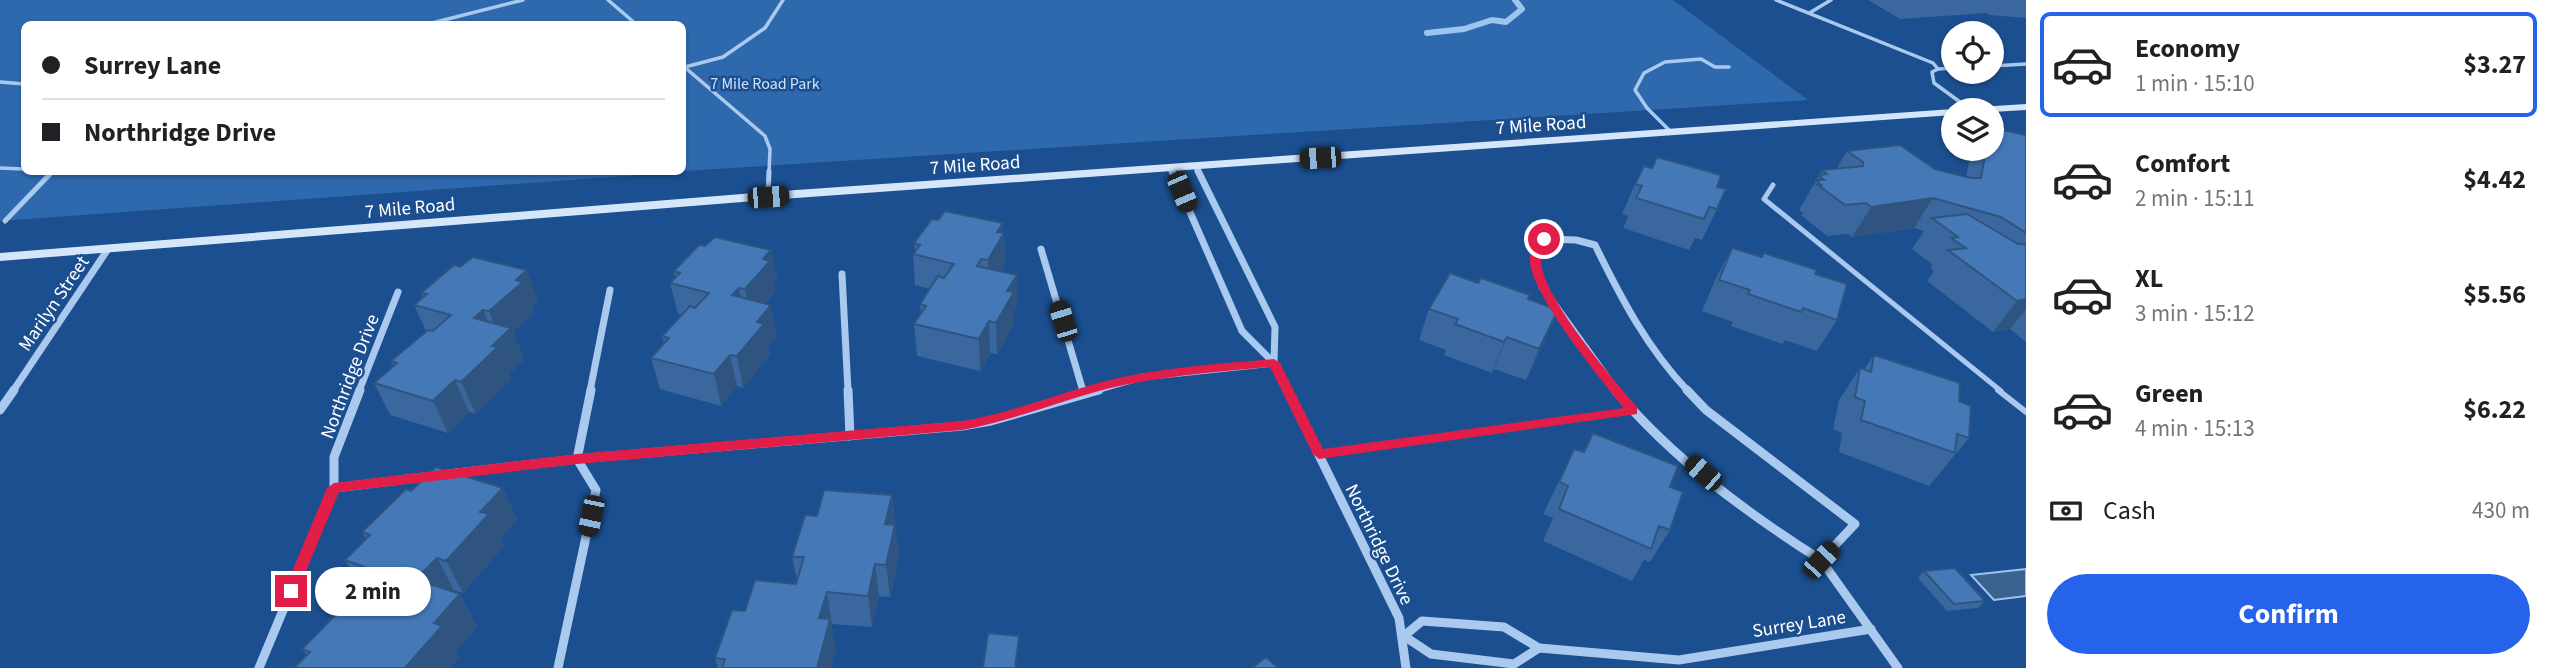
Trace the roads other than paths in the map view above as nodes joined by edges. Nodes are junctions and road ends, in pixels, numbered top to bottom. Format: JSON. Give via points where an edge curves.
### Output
{"nodes":[{"id":1,"x":523,"y":0,"type":"edge"},
{"id":2,"x":608,"y":0,"type":"edge"},
{"id":3,"x":783,"y":0,"type":"edge"},
{"id":4,"x":1776,"y":0,"type":"edge"},
{"id":5,"x":1831,"y":0,"type":"edge"},
{"id":6,"x":1811,"y":12,"type":"junction"},
{"id":7,"x":440,"y":21,"type":"edge"},
{"id":8,"x":632,"y":21,"type":"edge"},
{"id":9,"x":2026,"y":64,"type":"edge"},
{"id":10,"x":2004,"y":65,"type":"edge"},
{"id":11,"x":686,"y":66,"type":"edge"},
{"id":12,"x":1729,"y":67,"type":"dead end"},
{"id":13,"x":686,"y":68,"type":"edge"},
{"id":14,"x":1938,"y":69,"type":"junction"},
{"id":15,"x":1941,"y":69,"type":"edge"},
{"id":16,"x":0,"y":82,"type":"edge"},
{"id":17,"x":21,"y":84,"type":"edge"},
{"id":18,"x":1955,"y":98,"type":"edge"},
{"id":19,"x":2026,"y":107,"type":"edge"},
{"id":20,"x":2004,"y":108,"type":"edge"},
{"id":21,"x":1941,"y":113,"type":"edge"},
{"id":22,"x":1671,"y":132,"type":"junction"},
{"id":23,"x":2004,"y":132,"type":"edge"},
{"id":24,"x":2014,"y":138,"type":"edge"},
{"id":25,"x":1196,"y":166,"type":"junction"},
{"id":26,"x":0,"y":168,"type":"edge"},
{"id":27,"x":1171,"y":168,"type":"junction"},
{"id":28,"x":21,"y":169,"type":"edge"},
{"id":29,"x":49,"y":175,"type":"edge"},
{"id":30,"x":1773,"y":185,"type":"dead end"},
{"id":31,"x":768,"y":197,"type":"junction"},
{"id":32,"x":5,"y":222,"type":"dead end"},
{"id":33,"x":108,"y":248,"type":"junction"},
{"id":34,"x":1041,"y":249,"type":"dead end"},
{"id":35,"x":0,"y":257,"type":"edge"},
{"id":36,"x":842,"y":274,"type":"dead end"},
{"id":37,"x":610,"y":290,"type":"dead end"},
{"id":38,"x":398,"y":292,"type":"dead end"},
{"id":39,"x":1274,"y":363,"type":"junction"},
{"id":40,"x":1084,"y":393,"type":"junction"},
{"id":41,"x":0,"y":410,"type":"edge"},
{"id":42,"x":1633,"y":411,"type":"junction"},
{"id":43,"x":2026,"y":412,"type":"edge"},
{"id":44,"x":850,"y":436,"type":"junction"},
{"id":45,"x":1319,"y":454,"type":"junction"},
{"id":46,"x":577,"y":459,"type":"junction"},
{"id":47,"x":334,"y":488,"type":"junction"},
{"id":48,"x":1821,"y":560,"type":"junction"},
{"id":49,"x":1871,"y":629,"type":"junction"},
{"id":50,"x":1404,"y":636,"type":"junction"},
{"id":51,"x":1539,"y":648,"type":"junction"},
{"id":52,"x":259,"y":668,"type":"edge"},
{"id":53,"x":558,"y":668,"type":"edge"},
{"id":54,"x":1406,"y":668,"type":"edge"},
{"id":55,"x":1898,"y":668,"type":"edge"}],
"edges":[{"from":1,"to":7,"type":"lane"},
{"from":2,"to":8,"type":"lane"},
{"from":3,"to":11,"type":"lane","via":[[765,28],[723,57]]},
{"from":4,"to":6,"type":"lane"},
{"from":5,"to":6,"type":"lane"},
{"from":6,"to":14,"type":"lane","via":[[1923,57]]},
{"from":9,"to":10,"type":"lane"},
{"from":12,"to":22,"type":"lane","via":[[1715,67],[1701,59],[1665,62],[1644,73],[1636,90]]},
{"from":13,"to":31,"type":"lane","via":[[765,136],[770,149]]},
{"from":14,"to":15,"type":"lane"},
{"from":14,"to":18,"type":"lane","via":[[1931,72],[1934,83]]},
{"from":16,"to":17,"type":"lane"},
{"from":19,"to":20,"type":"street"},
{"from":21,"to":22,"type":"street","name":"7 Mile Road"},
{"from":22,"to":25,"type":"street","name":"7 Mile Road"},
{"from":23,"to":24,"type":"lane"},
{"from":25,"to":27,"type":"street","name":"7 Mile Road"},
{"from":25,"to":39,"type":"street","name":"Northridge Drive","via":[[1275,327]]},
{"from":26,"to":28,"type":"lane"},
{"from":27,"to":31,"type":"street","name":"7 Mile Road"},
{"from":27,"to":39,"type":"street","name":"Northridge Drive","via":[[1242,331]]},
{"from":29,"to":32,"type":"lane"},
{"from":30,"to":43,"type":"lane","via":[[1764,199]]},
{"from":31,"to":33,"type":"street","name":"7 Mile Road"},
{"from":33,"to":35,"type":"street","name":"7 Mile Road"},
{"from":33,"to":41,"type":"street","name":"Marilyn Street"},
{"from":34,"to":40,"type":"street"},
{"from":36,"to":44,"type":"street"},
{"from":37,"to":46,"type":"street"},
{"from":38,"to":47,"type":"street","name":"Northridge Drive","via":[[334,457]]},
{"from":39,"to":40,"type":"street","via":[[1142,377]]},
{"from":39,"to":45,"type":"street","name":"Northridge Drive"},
{"from":40,"to":44,"type":"street","via":[[991,421]]},
{"from":42,"to":45,"type":"lane"},
{"from":42,"to":48,"type":"street","name":"Surrey Lane","via":[[1752,516]]},
{"from":42,"to":48,"type":"street","name":"Surrey Lane","via":[[1542,286],[1535,258],[1544,239],[1595,245],[1631,317],[1666,368],[1706,410],[1855,524]]},
{"from":44,"to":46,"type":"street"},
{"from":45,"to":50,"type":"street","name":"Northridge Drive"},
{"from":46,"to":47,"type":"street"},
{"from":46,"to":53,"type":"street","via":[[596,490]]},
{"from":47,"to":52,"type":"street","name":"Northridge Drive"},
{"from":48,"to":49,"type":"street","name":"Surrey Lane"},
{"from":49,"to":51,"type":"street","name":"Surrey Lane","via":[[1679,660]]},
{"from":49,"to":55,"type":"street"},
{"from":50,"to":51,"type":"street","via":[[1431,654],[1514,664]]},
{"from":50,"to":51,"type":"street","name":"Surrey Lane","via":[[1422,621],[1504,627]]},
{"from":50,"to":54,"type":"street","name":"Northridge Drive"}]}
